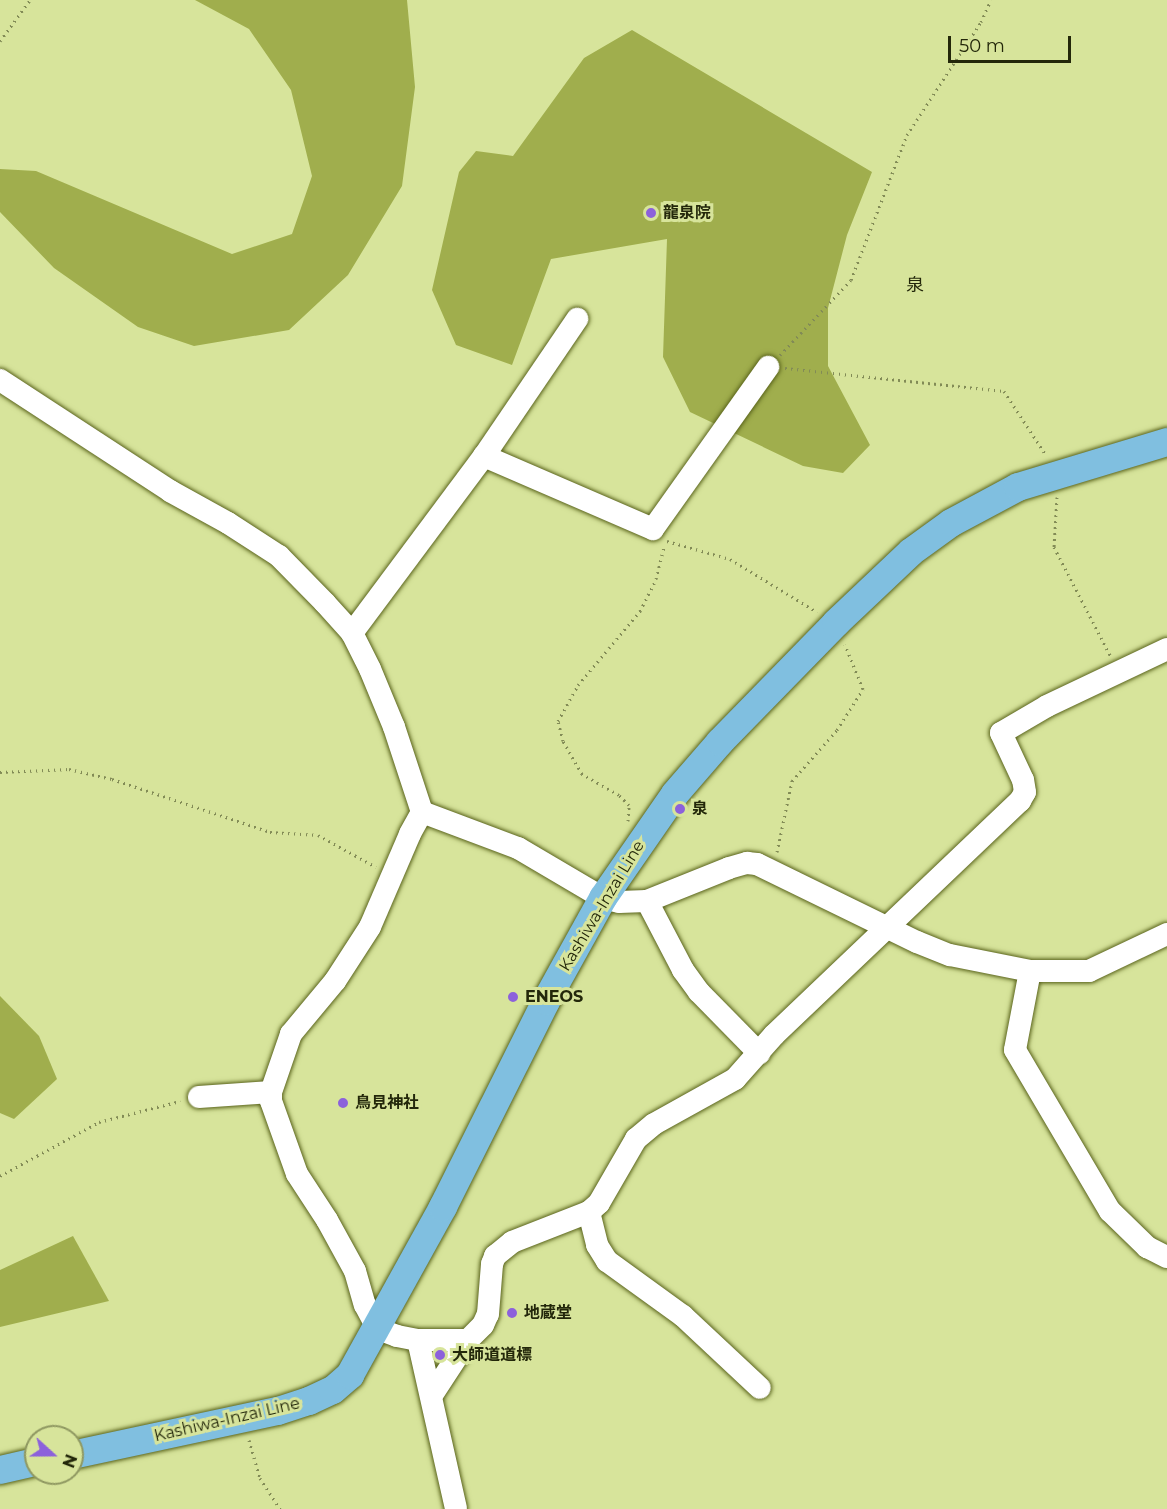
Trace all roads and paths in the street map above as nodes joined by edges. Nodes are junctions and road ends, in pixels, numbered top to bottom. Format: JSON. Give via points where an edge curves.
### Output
{"nodes":[{"id":1,"x":30,"y":0,"type":"edge"},
{"id":2,"x":991,"y":0,"type":"edge"},
{"id":3,"x":0,"y":41,"type":"edge"},
{"id":4,"x":577,"y":319,"type":"dead end"},
{"id":5,"x":768,"y":367,"type":"junction"},
{"id":6,"x":0,"y":380,"type":"edge"},
{"id":7,"x":1167,"y":442,"type":"edge"},
{"id":8,"x":484,"y":456,"type":"junction"},
{"id":9,"x":1058,"y":474,"type":"junction"},
{"id":10,"x":836,"y":622,"type":"junction"},
{"id":11,"x":352,"y":633,"type":"junction"},
{"id":12,"x":1167,"y":649,"type":"edge"},
{"id":13,"x":1118,"y":672,"type":"junction"},
{"id":14,"x":0,"y":772,"type":"edge"},
{"id":15,"x":422,"y":812,"type":"junction"},
{"id":16,"x":637,"y":846,"type":"junction"},
{"id":17,"x":772,"y":874,"type":"junction"},
{"id":18,"x":393,"y":876,"type":"junction"},
{"id":19,"x":603,"y":898,"type":"junction"},
{"id":20,"x":647,"y":901,"type":"junction"},
{"id":21,"x":890,"y":928,"type":"junction"},
{"id":22,"x":1167,"y":934,"type":"edge"},
{"id":23,"x":1030,"y":971,"type":"junction"},
{"id":24,"x":759,"y":1053,"type":"junction"},
{"id":25,"x":271,"y":1092,"type":"junction"},
{"id":26,"x":199,"y":1097,"type":"joint"},
{"id":27,"x":0,"y":1176,"type":"edge"},
{"id":28,"x":589,"y":1212,"type":"junction"},
{"id":29,"x":1167,"y":1257,"type":"edge"},
{"id":30,"x":378,"y":1329,"type":"junction"},
{"id":31,"x":418,"y":1340,"type":"junction"},
{"id":32,"x":468,"y":1340,"type":"junction"},
{"id":33,"x":760,"y":1388,"type":"dead end"},
{"id":34,"x":432,"y":1395,"type":"junction"},
{"id":35,"x":243,"y":1418,"type":"junction"},
{"id":36,"x":84,"y":1452,"type":"edge"},
{"id":37,"x":24,"y":1465,"type":"edge"},
{"id":38,"x":0,"y":1470,"type":"edge"},
{"id":39,"x":280,"y":1509,"type":"edge"},
{"id":40,"x":456,"y":1509,"type":"edge"}],
"edges":[{"from":1,"to":3,"type":"path"},
{"from":2,"to":5,"type":"path","via":[[981,22],[907,135],[851,280]]},
{"from":4,"to":8,"type":"street"},
{"from":5,"to":8,"type":"street","via":[[653,529]]},
{"from":5,"to":9,"type":"path","via":[[1004,391]]},
{"from":6,"to":11,"type":"street","via":[[279,556]]},
{"from":7,"to":9,"type":"main road","name":"Kashiwa-Inzai Line"},
{"from":8,"to":11,"type":"street"},
{"from":9,"to":10,"type":"main road","name":"Kashiwa-Inzai Line","via":[[1018,487],[951,523],[911,552]]},
{"from":9,"to":13,"type":"path","via":[[1054,547]]},
{"from":10,"to":16,"type":"main road","name":"Kashiwa-Inzai Line","via":[[720,742]]},
{"from":10,"to":16,"type":"path","via":[[730,559],[666,540],[656,579],[640,611],[578,685],[558,721],[582,774],[629,805],[628,836]]},
{"from":10,"to":17,"type":"path","via":[[863,689],[837,730],[792,781]]},
{"from":11,"to":15,"type":"street","via":[[394,727]]},
{"from":12,"to":13,"type":"street"},
{"from":13,"to":21,"type":"street","via":[[1001,733],[1023,780],[1025,792],[1020,801]]},
{"from":14,"to":18,"type":"path","via":[[69,769],[112,779],[270,832],[318,836]]},
{"from":15,"to":18,"type":"street"},
{"from":15,"to":19,"type":"street","via":[[525,852]]},
{"from":16,"to":19,"type":"main road","name":"Kashiwa-Inzai Line"},
{"from":17,"to":20,"type":"street","via":[[757,864],[747,863]]},
{"from":17,"to":21,"type":"street"},
{"from":18,"to":25,"type":"street","via":[[356,952],[291,1034]]},
{"from":19,"to":20,"type":"street"},
{"from":19,"to":30,"type":"main road","name":"Kashiwa-Inzai Line"},
{"from":20,"to":24,"type":"street","via":[[699,992]]},
{"from":21,"to":23,"type":"street","via":[[951,955]]},
{"from":21,"to":24,"type":"street"},
{"from":22,"to":23,"type":"street","via":[[1089,971]]},
{"from":23,"to":29,"type":"street","via":[[1016,1050],[1020,1059],[1110,1211],[1147,1247]]},
{"from":24,"to":28,"type":"street","via":[[735,1079],[654,1124],[636,1139],[599,1203]]},
{"from":25,"to":26,"type":"street"},
{"from":25,"to":30,"type":"street","via":[[276,1118],[297,1174],[355,1271],[365,1305]]},
{"from":26,"to":27,"type":"path","via":[[99,1122]]},
{"from":28,"to":32,"type":"street","via":[[512,1242],[495,1256],[488,1314]]},
{"from":28,"to":33,"type":"street","via":[[597,1245],[608,1261],[683,1316]]},
{"from":30,"to":31,"type":"street"},
{"from":30,"to":35,"type":"main road","name":"Kashiwa-Inzai Line","via":[[350,1375],[333,1390],[309,1401]]},
{"from":31,"to":32,"type":"street"},
{"from":31,"to":34,"type":"street"},
{"from":32,"to":34,"type":"street"},
{"from":34,"to":40,"type":"street"},
{"from":35,"to":36,"type":"main road","name":"Kashiwa-Inzai Line"},
{"from":35,"to":39,"type":"path","via":[[260,1478]]},
{"from":37,"to":38,"type":"main road"}]}
